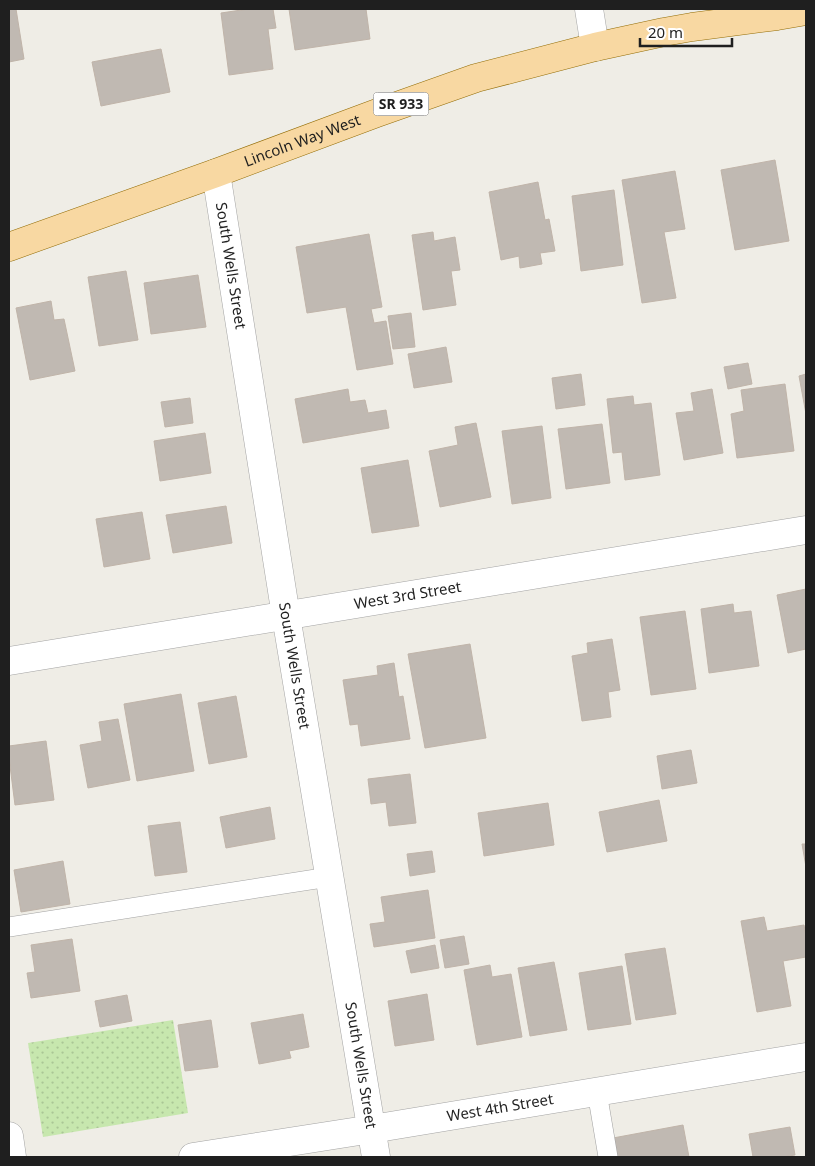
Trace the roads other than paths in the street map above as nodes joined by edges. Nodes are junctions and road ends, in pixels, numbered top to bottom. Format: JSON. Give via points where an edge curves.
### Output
{"nodes":[{"id":1,"x":589,"y":9,"type":"edge"},
{"id":2,"x":806,"y":11,"type":"edge"},
{"id":3,"x":595,"y":47,"type":"junction"},
{"id":4,"x":216,"y":173,"type":"junction"},
{"id":5,"x":9,"y":247,"type":"edge"},
{"id":6,"x":806,"y":530,"type":"edge"},
{"id":7,"x":286,"y":616,"type":"junction"},
{"id":8,"x":9,"y":662,"type":"edge"},
{"id":9,"x":329,"y":877,"type":"junction"},
{"id":10,"x":9,"y":927,"type":"edge"},
{"id":11,"x":806,"y":1057,"type":"edge"},
{"id":12,"x":596,"y":1092,"type":"junction"},
{"id":13,"x":372,"y":1129,"type":"junction"},
{"id":14,"x":9,"y":1136,"type":"edge"},
{"id":15,"x":12,"y":1157,"type":"edge"},
{"id":16,"x":193,"y":1157,"type":"edge"},
{"id":17,"x":376,"y":1157,"type":"edge"},
{"id":18,"x":608,"y":1157,"type":"edge"}],
"edges":[{"from":1,"to":3,"type":"street"},
{"from":2,"to":3,"type":"main road","name":"Lincoln Way West","number":"SR 933","via":[[692,27]]},
{"from":3,"to":4,"type":"main road","name":"Lincoln Way West","number":"SR 933","via":[[476,78]]},
{"from":4,"to":5,"type":"main road","name":"Lincoln Way West","number":"SR 933"},
{"from":4,"to":7,"type":"street","name":"South Wells Street"},
{"from":6,"to":7,"type":"street","name":"West 3rd Street"},
{"from":7,"to":8,"type":"street","name":"West 3rd Street"},
{"from":7,"to":9,"type":"street","name":"South Wells Street"},
{"from":9,"to":10,"type":"lane"},
{"from":9,"to":13,"type":"street","name":"South Wells Street"},
{"from":11,"to":12,"type":"street","name":"West 4th Street"},
{"from":12,"to":13,"type":"street","name":"West 4th Street"},
{"from":12,"to":18,"type":"lane"},
{"from":13,"to":16,"type":"street","name":"West 4th Street"},
{"from":13,"to":17,"type":"street","name":"South Wells Street"},
{"from":14,"to":15,"type":"street"}]}
